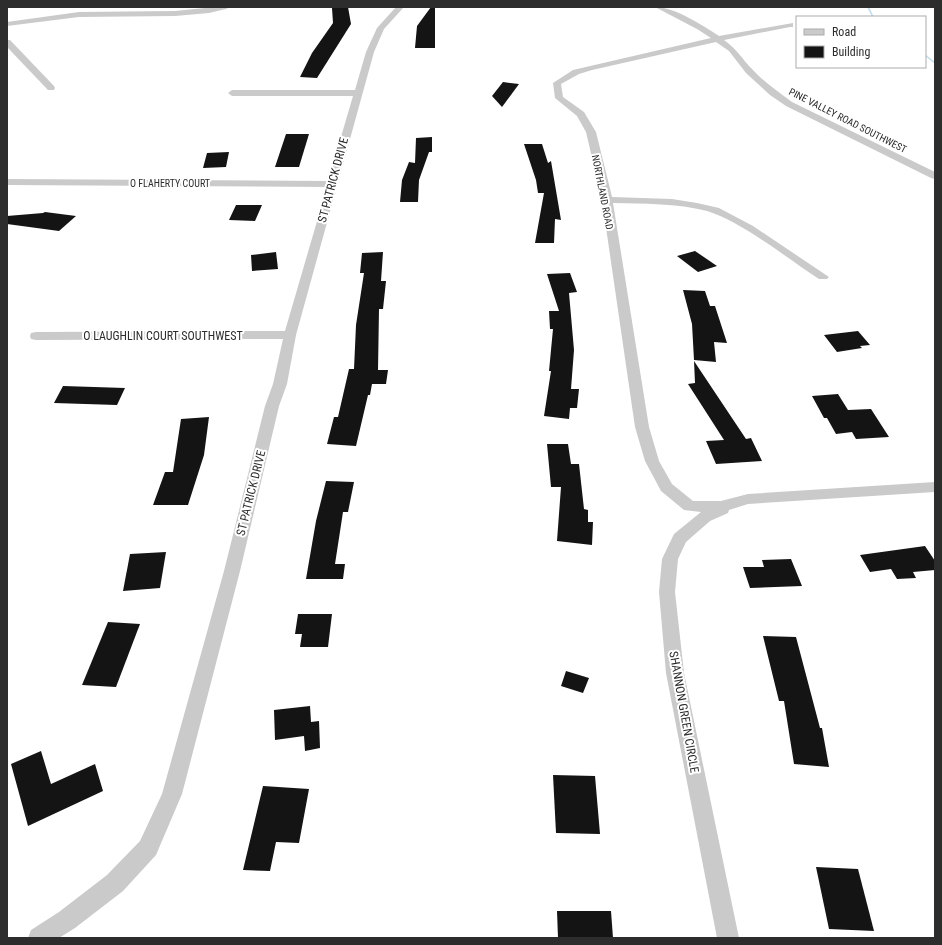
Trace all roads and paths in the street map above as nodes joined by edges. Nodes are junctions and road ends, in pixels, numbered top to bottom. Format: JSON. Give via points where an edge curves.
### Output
{"nodes":[{"id":1,"x":226,"y":7,"type":"edge"},
{"id":2,"x":400,"y":7,"type":"edge"},
{"id":3,"x":659,"y":7,"type":"edge"},
{"id":4,"x":92,"y":10,"type":"edge"},
{"id":5,"x":7,"y":24,"type":"edge"},
{"id":6,"x":790,"y":24,"type":"dead end"},
{"id":7,"x":717,"y":38,"type":"junction"},
{"id":8,"x":7,"y":42,"type":"edge"},
{"id":9,"x":51,"y":88,"type":"dead end"},
{"id":10,"x":232,"y":93,"type":"dead end"},
{"id":11,"x":357,"y":93,"type":"junction"},
{"id":12,"x":935,"y":176,"type":"edge"},
{"id":13,"x":7,"y":182,"type":"edge"},
{"id":14,"x":332,"y":184,"type":"junction"},
{"id":15,"x":607,"y":200,"type":"junction"},
{"id":16,"x":823,"y":277,"type":"dead end"},
{"id":17,"x":290,"y":335,"type":"junction"},
{"id":18,"x":36,"y":336,"type":"dead end"},
{"id":19,"x":935,"y":487,"type":"edge"},
{"id":20,"x":721,"y":506,"type":"junction"},
{"id":21,"x":39,"y":938,"type":"edge"},
{"id":22,"x":728,"y":938,"type":"edge"}],
"edges":[{"from":1,"to":4,"type":"street","via":[[142,15]]},
{"from":2,"to":11,"type":"street","name":"ST PATRICK DRIVE","via":[[381,28],[370,52]]},
{"from":3,"to":7,"type":"street","name":"PINE VALLEY ROAD SOUTHWEST","via":[[688,20]]},
{"from":4,"to":5,"type":"street"},
{"from":6,"to":7,"type":"street","name":"NORTHLAND ROAD"},
{"from":7,"to":12,"type":"street","name":"PINE VALLEY ROAD SOUTHWEST","via":[[732,50],[749,71],[789,104]]},
{"from":7,"to":15,"type":"street","name":"NORTHLAND ROAD","via":[[590,68],[576,72],[557,83],[558,98],[581,114],[591,132]]},
{"from":8,"to":9,"type":"street"},
{"from":10,"to":11,"type":"street"},
{"from":11,"to":14,"type":"street","name":"ST PATRICK DRIVE"},
{"from":13,"to":14,"type":"street","name":"O FLAHERTY COURT"},
{"from":14,"to":17,"type":"street","name":"ST PATRICK DRIVE"},
{"from":15,"to":16,"type":"street","via":[[684,203],[712,210],[730,217],[762,236]]},
{"from":15,"to":20,"type":"street","name":"NORTHLAND ROAD","via":[[642,427],[652,461],[666,487],[689,506]]},
{"from":17,"to":18,"type":"street","name":"O LAUGHLIN COURT SOUTHWEST"},
{"from":17,"to":21,"type":"street","name":"ST PATRICK DRIVE","via":[[280,384],[272,406],[230,578],[172,794],[148,848],[115,883]]},
{"from":19,"to":20,"type":"street","name":"SHANNON GREEN CIRCLE","via":[[748,499]]},
{"from":20,"to":22,"type":"street","name":"SHANNON GREEN CIRCLE","via":[[722,509],[704,517],[680,538],[670,559],[667,592],[675,673]]}]}
